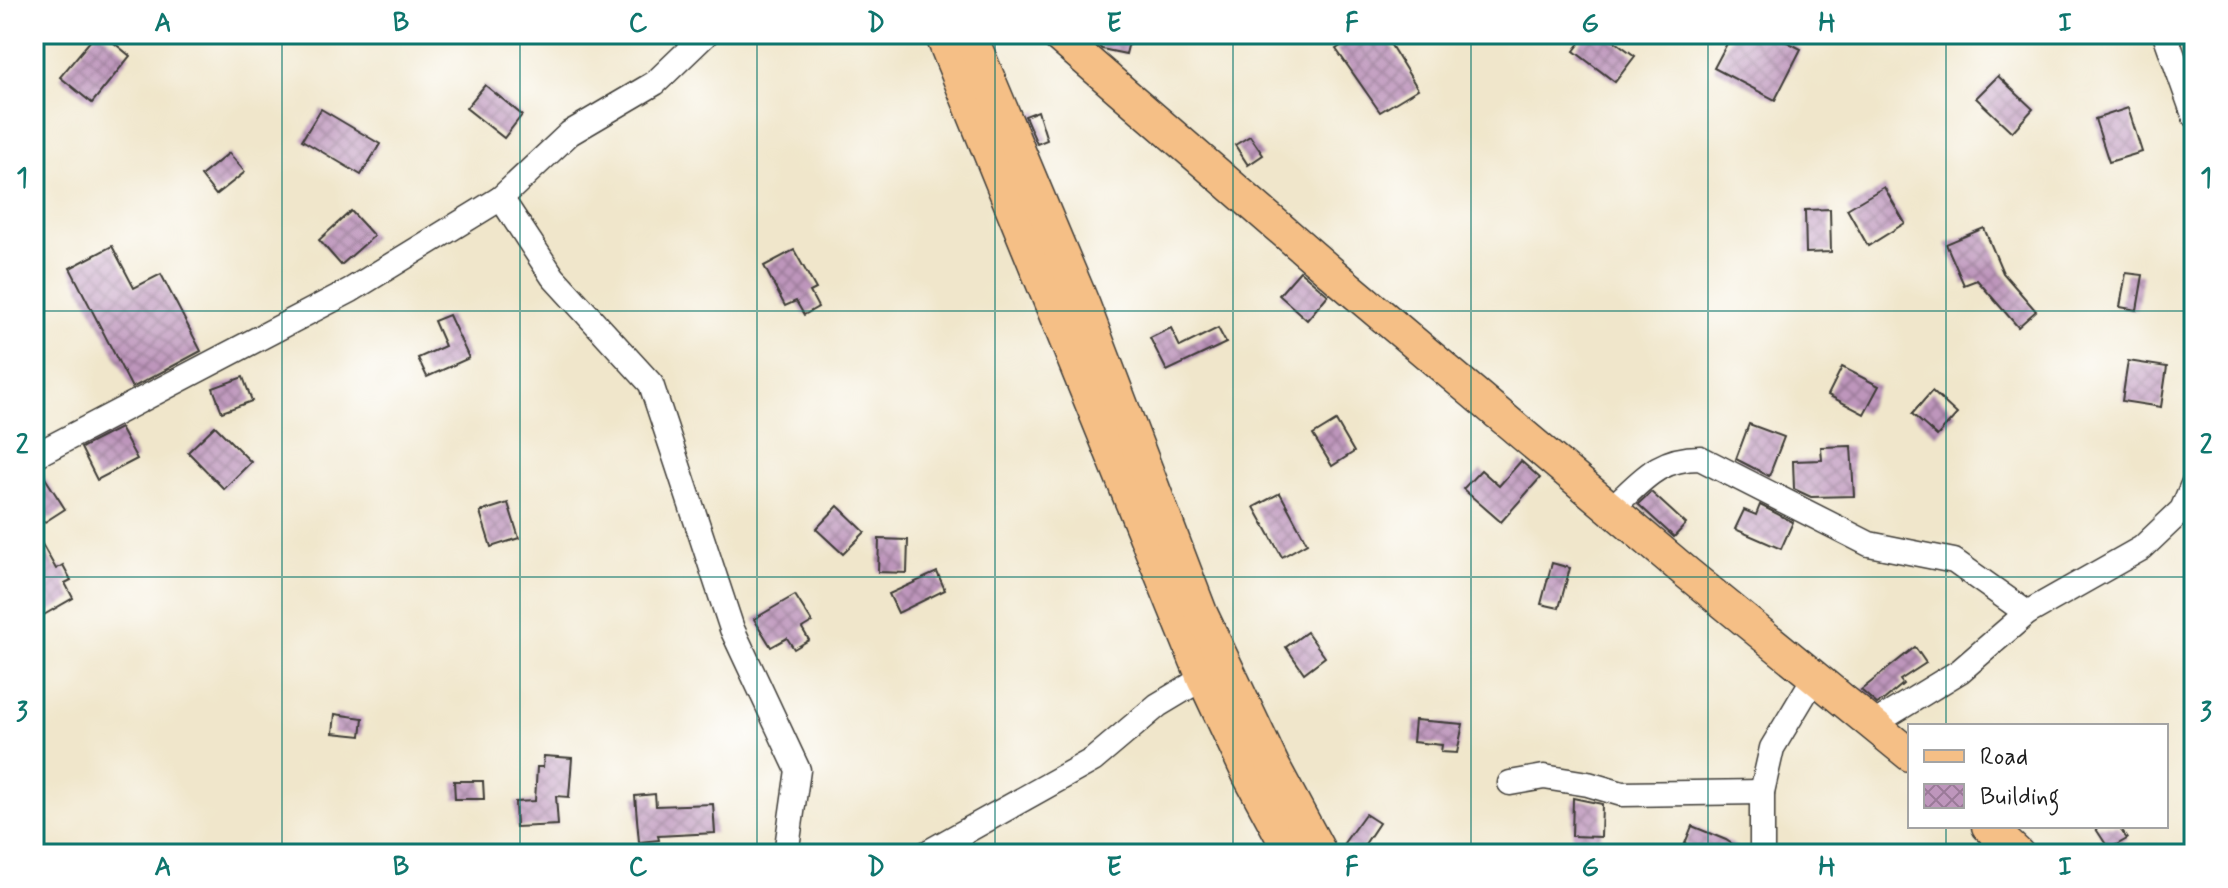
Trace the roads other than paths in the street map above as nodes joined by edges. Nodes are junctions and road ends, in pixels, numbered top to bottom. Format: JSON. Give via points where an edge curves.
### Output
{"nodes":[{"id":1,"x":706,"y":34,"type":"edge"},
{"id":2,"x":941,"y":34,"type":"edge"},
{"id":3,"x":970,"y":34,"type":"edge"},
{"id":4,"x":1056,"y":34,"type":"edge"},
{"id":5,"x":2165,"y":34,"type":"edge"},
{"id":6,"x":2194,"y":115,"type":"edge"},
{"id":7,"x":999,"y":139,"type":"junction"},
{"id":8,"x":501,"y":198,"type":"junction"},
{"id":9,"x":34,"y":456,"type":"edge"},
{"id":10,"x":2194,"y":482,"type":"edge"},
{"id":11,"x":1612,"y":508,"type":"junction"},
{"id":12,"x":2027,"y":613,"type":"junction"},
{"id":13,"x":1203,"y":678,"type":"junction"},
{"id":14,"x":1814,"y":678,"type":"junction"},
{"id":15,"x":1875,"y":723,"type":"junction"},
{"id":16,"x":1908,"y":753,"type":"edge"},
{"id":17,"x":1510,"y":783,"type":"dead end"},
{"id":18,"x":1762,"y":792,"type":"junction"},
{"id":19,"x":1990,"y":828,"type":"edge"},
{"id":20,"x":786,"y":854,"type":"edge"},
{"id":21,"x":925,"y":854,"type":"edge"},
{"id":22,"x":1291,"y":854,"type":"edge"},
{"id":23,"x":1321,"y":854,"type":"edge"},
{"id":24,"x":1762,"y":854,"type":"edge"},
{"id":25,"x":2018,"y":854,"type":"edge"}],
"edges":[{"from":1,"to":8,"type":"street","via":[[655,83],[570,133]]},
{"from":2,"to":7,"type":"main road"},
{"from":3,"to":7,"type":"main road"},
{"from":4,"to":11,"type":"main road"},
{"from":5,"to":6,"type":"street"},
{"from":7,"to":13,"type":"main road"},
{"from":7,"to":23,"type":"main road","via":[[1084,306],[1201,613]]},
{"from":8,"to":9,"type":"street","via":[[351,290]]},
{"from":8,"to":20,"type":"street","via":[[553,277],[651,384],[732,629],[798,770]]},
{"from":10,"to":12,"type":"street","via":[[2182,510],[2142,548]]},
{"from":11,"to":12,"type":"street","via":[[1657,467],[1676,458],[1700,458],[1869,544],[1954,561]]},
{"from":11,"to":14,"type":"main road"},
{"from":12,"to":15,"type":"street","via":[[1960,671]]},
{"from":13,"to":21,"type":"street","via":[[1158,705],[1093,760]]},
{"from":13,"to":22,"type":"main road"},
{"from":14,"to":15,"type":"main road"},
{"from":14,"to":18,"type":"street","via":[[1772,748]]},
{"from":15,"to":16,"type":"main road"},
{"from":17,"to":18,"type":"street","via":[[1544,777],[1622,794]]},
{"from":18,"to":24,"type":"street"},
{"from":19,"to":25,"type":"main road"}]}
